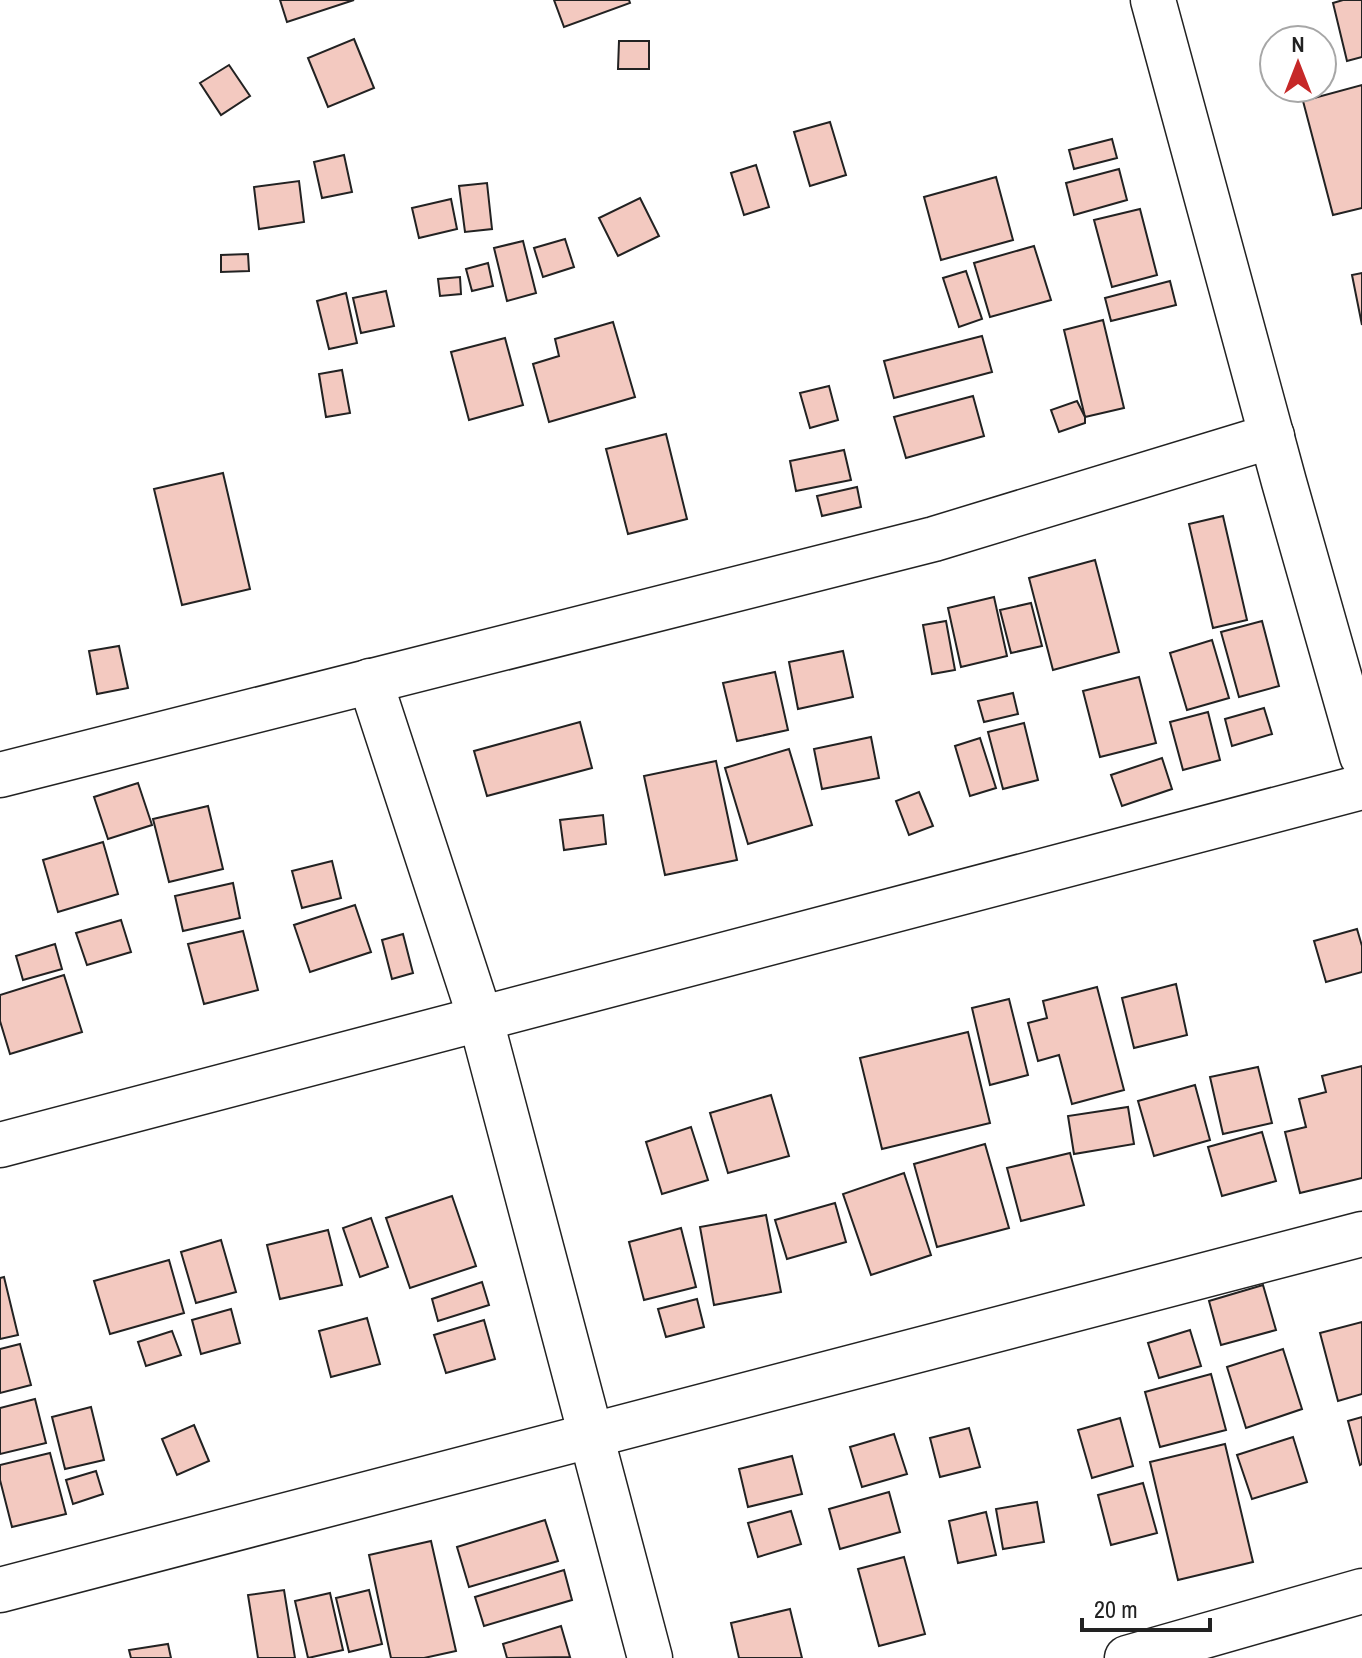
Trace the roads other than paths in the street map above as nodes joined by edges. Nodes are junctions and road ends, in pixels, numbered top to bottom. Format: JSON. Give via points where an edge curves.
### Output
{"nodes":[{"id":1,"x":1153,"y":0,"type":"edge"},
{"id":2,"x":1272,"y":436,"type":"junction"},
{"id":3,"x":370,"y":681,"type":"junction"},
{"id":4,"x":1362,"y":756,"type":"edge"},
{"id":5,"x":0,"y":775,"type":"edge"},
{"id":6,"x":1362,"y":787,"type":"edge"},
{"id":7,"x":480,"y":1017,"type":"junction"},
{"id":8,"x":0,"y":1145,"type":"edge"},
{"id":9,"x":1362,"y":1234,"type":"edge"},
{"id":10,"x":591,"y":1435,"type":"junction"},
{"id":11,"x":0,"y":1590,"type":"edge"},
{"id":12,"x":1362,"y":1591,"type":"edge"},
{"id":13,"x":650,"y":1658,"type":"edge"},
{"id":14,"x":1127,"y":1658,"type":"edge"}],
"edges":[{"from":1,"to":2,"type":"street"},
{"from":2,"to":3,"type":"street","via":[[934,539]]},
{"from":2,"to":4,"type":"street"},
{"from":3,"to":5,"type":"street"},
{"from":3,"to":7,"type":"street"},
{"from":6,"to":7,"type":"street"},
{"from":7,"to":8,"type":"street"},
{"from":7,"to":10,"type":"street"},
{"from":9,"to":10,"type":"street"},
{"from":10,"to":11,"type":"street"},
{"from":10,"to":13,"type":"street"},
{"from":12,"to":14,"type":"street"}]}
